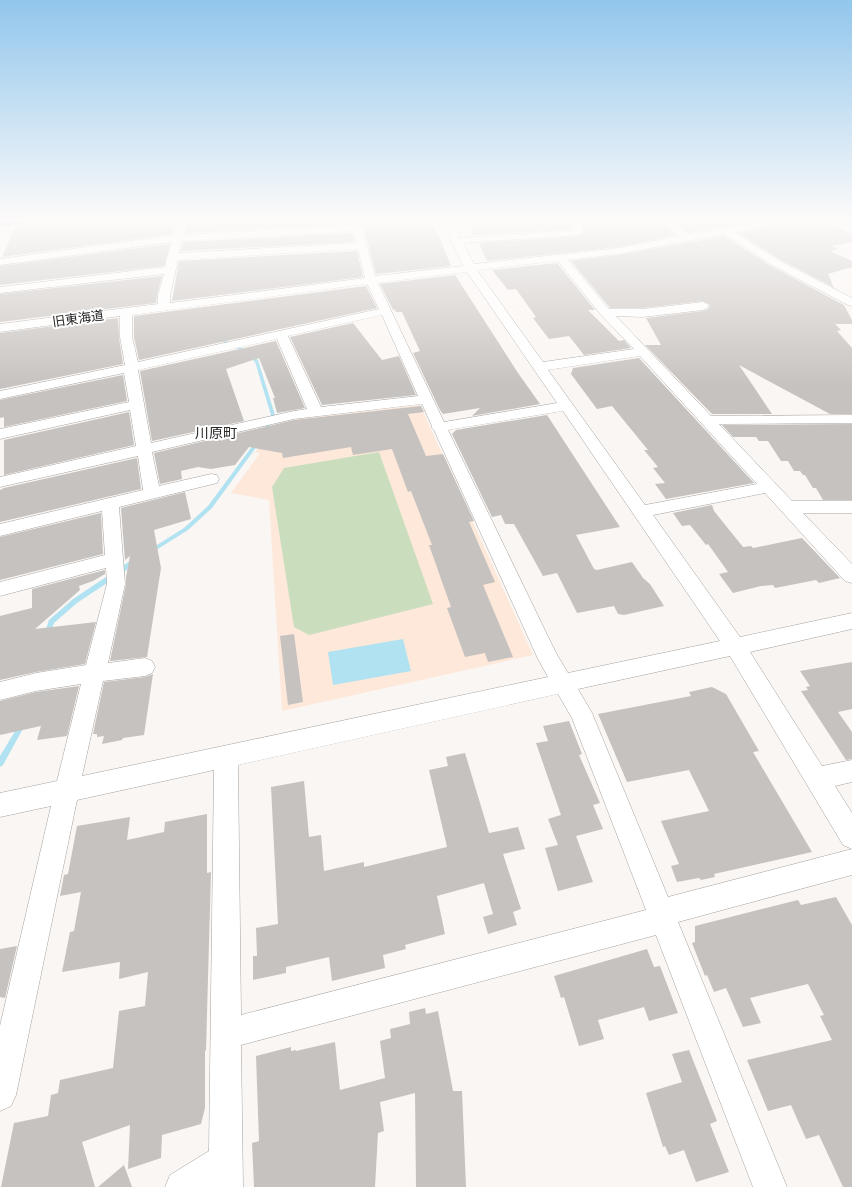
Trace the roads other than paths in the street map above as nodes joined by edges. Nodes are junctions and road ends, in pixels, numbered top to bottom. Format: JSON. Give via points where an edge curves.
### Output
{"nodes":[{"id":1,"x":115,"y":276,"type":"edge"},
{"id":2,"x":168,"y":276,"type":"edge"},
{"id":3,"x":370,"y":276,"type":"edge"},
{"id":4,"x":401,"y":276,"type":"edge"},
{"id":5,"x":476,"y":276,"type":"edge"},
{"id":6,"x":576,"y":276,"type":"edge"},
{"id":7,"x":800,"y":276,"type":"edge"},
{"id":8,"x":371,"y":280,"type":"junction"},
{"id":9,"x":0,"y":290,"type":"edge"},
{"id":10,"x":840,"y":298,"type":"junction"},
{"id":11,"x":852,"y":303,"type":"edge"},
{"id":12,"x":164,"y":306,"type":"junction"},
{"id":13,"x":703,"y":306,"type":"dead end"},
{"id":14,"x":852,"y":308,"type":"edge"},
{"id":15,"x":126,"y":311,"type":"junction"},
{"id":16,"x":386,"y":311,"type":"junction"},
{"id":17,"x":605,"y":312,"type":"junction"},
{"id":18,"x":0,"y":328,"type":"edge"},
{"id":19,"x":281,"y":335,"type":"junction"},
{"id":20,"x":643,"y":352,"type":"junction"},
{"id":21,"x":539,"y":367,"type":"junction"},
{"id":22,"x":132,"y":368,"type":"junction"},
{"id":23,"x":0,"y":395,"type":"edge"},
{"id":24,"x":425,"y":399,"type":"junction"},
{"id":25,"x":136,"y":405,"type":"junction"},
{"id":26,"x":567,"y":406,"type":"junction"},
{"id":27,"x":316,"y":412,"type":"junction"},
{"id":28,"x":852,"y":419,"type":"edge"},
{"id":29,"x":706,"y":420,"type":"junction"},
{"id":30,"x":438,"y":427,"type":"junction"},
{"id":31,"x":0,"y":434,"type":"edge"},
{"id":32,"x":144,"y":448,"type":"junction"},
{"id":33,"x":211,"y":479,"type":"dead end"},
{"id":34,"x":0,"y":482,"type":"edge"},
{"id":35,"x":769,"y":487,"type":"junction"},
{"id":36,"x":152,"y":493,"type":"junction"},
{"id":37,"x":110,"y":504,"type":"junction"},
{"id":38,"x":787,"y":507,"type":"junction"},
{"id":39,"x":852,"y":507,"type":"edge"},
{"id":40,"x":640,"y":512,"type":"junction"},
{"id":41,"x":0,"y":530,"type":"edge"},
{"id":42,"x":115,"y":569,"type":"junction"},
{"id":43,"x":852,"y":576,"type":"edge"},
{"id":44,"x":0,"y":589,"type":"edge"},
{"id":45,"x":852,"y":621,"type":"edge"},
{"id":46,"x":735,"y":646,"type":"junction"},
{"id":47,"x":145,"y":667,"type":"dead end"},
{"id":48,"x":94,"y":674,"type":"junction"},
{"id":49,"x":563,"y":683,"type":"junction"},
{"id":50,"x":0,"y":690,"type":"edge"},
{"id":51,"x":226,"y":755,"type":"junction"},
{"id":52,"x":852,"y":771,"type":"edge"},
{"id":53,"x":817,"y":779,"type":"junction"},
{"id":54,"x":67,"y":789,"type":"junction"},
{"id":55,"x":0,"y":805,"type":"edge"},
{"id":56,"x":852,"y":836,"type":"edge"},
{"id":57,"x":852,"y":862,"type":"edge"},
{"id":58,"x":660,"y":916,"type":"junction"},
{"id":59,"x":227,"y":1034,"type":"junction"},
{"id":60,"x":0,"y":1095,"type":"edge"},
{"id":61,"x":226,"y":1173,"type":"edge"},
{"id":62,"x":182,"y":1187,"type":"edge"},
{"id":63,"x":770,"y":1187,"type":"edge"}],
"edges":[{"from":1,"to":9,"type":"street"},
{"from":2,"to":12,"type":"street"},
{"from":3,"to":8,"type":"street"},
{"from":4,"to":8,"type":"street","name":"旧東海道"},
{"from":5,"to":21,"type":"street"},
{"from":6,"to":17,"type":"street"},
{"from":7,"to":10,"type":"street"},
{"from":8,"to":12,"type":"street","name":"旧東海道"},
{"from":8,"to":16,"type":"street"},
{"from":10,"to":11,"type":"street"},
{"from":10,"to":14,"type":"street"},
{"from":12,"to":15,"type":"street","name":"旧東海道"},
{"from":13,"to":17,"type":"street","via":[[643,313]]},
{"from":15,"to":18,"type":"street","name":"旧東海道"},
{"from":15,"to":22,"type":"street","via":[[126,337]]},
{"from":16,"to":19,"type":"street"},
{"from":16,"to":24,"type":"street"},
{"from":17,"to":20,"type":"street"},
{"from":19,"to":22,"type":"street"},
{"from":19,"to":27,"type":"street"},
{"from":20,"to":21,"type":"street"},
{"from":20,"to":29,"type":"street"},
{"from":21,"to":26,"type":"street"},
{"from":22,"to":23,"type":"street"},
{"from":22,"to":25,"type":"street"},
{"from":24,"to":27,"type":"street"},
{"from":24,"to":30,"type":"street"},
{"from":25,"to":31,"type":"street"},
{"from":25,"to":32,"type":"street"},
{"from":26,"to":30,"type":"street"},
{"from":26,"to":40,"type":"street"},
{"from":27,"to":32,"type":"street","via":[[282,417]]},
{"from":28,"to":29,"type":"street"},
{"from":29,"to":35,"type":"street"},
{"from":30,"to":49,"type":"street","via":[[548,659]]},
{"from":32,"to":34,"type":"street"},
{"from":32,"to":36,"type":"street"},
{"from":33,"to":36,"type":"street"},
{"from":35,"to":38,"type":"street"},
{"from":35,"to":40,"type":"street"},
{"from":36,"to":37,"type":"street"},
{"from":37,"to":41,"type":"street"},
{"from":37,"to":42,"type":"street"},
{"from":38,"to":39,"type":"street"},
{"from":38,"to":43,"type":"street"},
{"from":40,"to":46,"type":"street"},
{"from":42,"to":44,"type":"street"},
{"from":42,"to":48,"type":"street"},
{"from":45,"to":46,"type":"street"},
{"from":46,"to":49,"type":"street"},
{"from":46,"to":53,"type":"street"},
{"from":47,"to":48,"type":"street"},
{"from":48,"to":50,"type":"street","via":[[50,678]]},
{"from":48,"to":54,"type":"street"},
{"from":49,"to":51,"type":"street"},
{"from":49,"to":58,"type":"street","via":[[581,713]]},
{"from":51,"to":54,"type":"street"},
{"from":51,"to":59,"type":"street"},
{"from":52,"to":53,"type":"street"},
{"from":53,"to":56,"type":"street"},
{"from":54,"to":55,"type":"street"},
{"from":54,"to":60,"type":"street"},
{"from":57,"to":58,"type":"street"},
{"from":58,"to":59,"type":"street"},
{"from":58,"to":63,"type":"street"},
{"from":59,"to":61,"type":"street"},
{"from":61,"to":62,"type":"street"}]}
